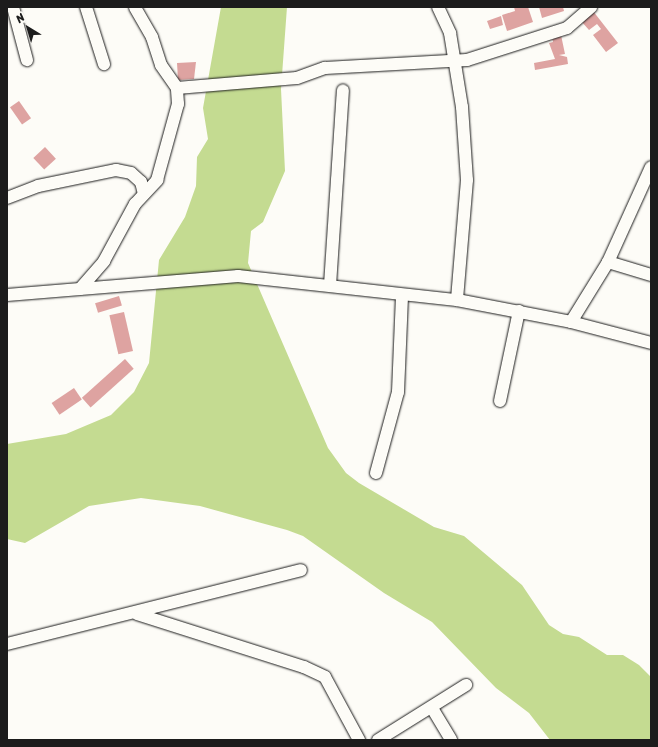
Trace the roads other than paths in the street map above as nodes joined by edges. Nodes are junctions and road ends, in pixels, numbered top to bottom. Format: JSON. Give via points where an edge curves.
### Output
{"nodes":[{"id":1,"x":13,"y":7,"type":"edge"},
{"id":2,"x":86,"y":7,"type":"edge"},
{"id":3,"x":135,"y":7,"type":"edge"},
{"id":4,"x":438,"y":7,"type":"edge"},
{"id":5,"x":591,"y":7,"type":"edge"},
{"id":6,"x":454,"y":59,"type":"junction"},
{"id":7,"x":27,"y":60,"type":"dead end"},
{"id":8,"x":104,"y":64,"type":"dead end"},
{"id":9,"x":177,"y":88,"type":"junction"},
{"id":10,"x":343,"y":90,"type":"dead end"},
{"id":11,"x":651,"y":167,"type":"edge"},
{"id":12,"x":144,"y":194,"type":"junction"},
{"id":13,"x":7,"y":198,"type":"edge"},
{"id":14,"x":608,"y":262,"type":"junction"},
{"id":15,"x":651,"y":275,"type":"edge"},
{"id":16,"x":330,"y":285,"type":"junction"},
{"id":17,"x":80,"y":289,"type":"junction"},
{"id":18,"x":7,"y":295,"type":"edge"},
{"id":19,"x":402,"y":295,"type":"junction"},
{"id":20,"x":457,"y":300,"type":"junction"},
{"id":21,"x":520,"y":311,"type":"junction"},
{"id":22,"x":571,"y":322,"type":"junction"},
{"id":23,"x":651,"y":343,"type":"edge"},
{"id":24,"x":500,"y":401,"type":"dead end"},
{"id":25,"x":376,"y":472,"type":"dead end"},
{"id":26,"x":301,"y":570,"type":"dead end"},
{"id":27,"x":137,"y":614,"type":"junction"},
{"id":28,"x":7,"y":644,"type":"edge"},
{"id":29,"x":466,"y":685,"type":"dead end"},
{"id":30,"x":432,"y":708,"type":"junction"},
{"id":31,"x":360,"y":740,"type":"edge"},
{"id":32,"x":378,"y":740,"type":"edge"},
{"id":33,"x":452,"y":740,"type":"edge"}],
"edges":[{"from":1,"to":7,"type":"street"},
{"from":2,"to":8,"type":"street"},
{"from":3,"to":9,"type":"street","via":[[152,37],[161,66]]},
{"from":4,"to":6,"type":"street","via":[[450,33]]},
{"from":5,"to":6,"type":"street","via":[[567,28],[467,60]]},
{"from":6,"to":9,"type":"street","via":[[371,68],[325,68],[297,78]]},
{"from":6,"to":20,"type":"street","via":[[462,108],[467,180]]},
{"from":9,"to":12,"type":"street","via":[[178,104],[163,166]]},
{"from":10,"to":16,"type":"street"},
{"from":11,"to":14,"type":"street"},
{"from":12,"to":13,"type":"street","via":[[141,182],[131,173],[116,170],[38,186]]},
{"from":12,"to":17,"type":"street","via":[[104,261]]},
{"from":14,"to":15,"type":"street"},
{"from":14,"to":22,"type":"street"},
{"from":16,"to":17,"type":"street","via":[[238,276]]},
{"from":16,"to":19,"type":"street"},
{"from":17,"to":18,"type":"street"},
{"from":19,"to":20,"type":"street"},
{"from":19,"to":25,"type":"street","via":[[398,392]]},
{"from":20,"to":21,"type":"street"},
{"from":21,"to":22,"type":"street"},
{"from":21,"to":24,"type":"street"},
{"from":22,"to":23,"type":"street"},
{"from":26,"to":27,"type":"street"},
{"from":27,"to":28,"type":"street","via":[[121,615]]},
{"from":27,"to":31,"type":"street","via":[[304,666],[325,677]]},
{"from":29,"to":30,"type":"street"},
{"from":30,"to":32,"type":"street"},
{"from":30,"to":33,"type":"street"}]}
